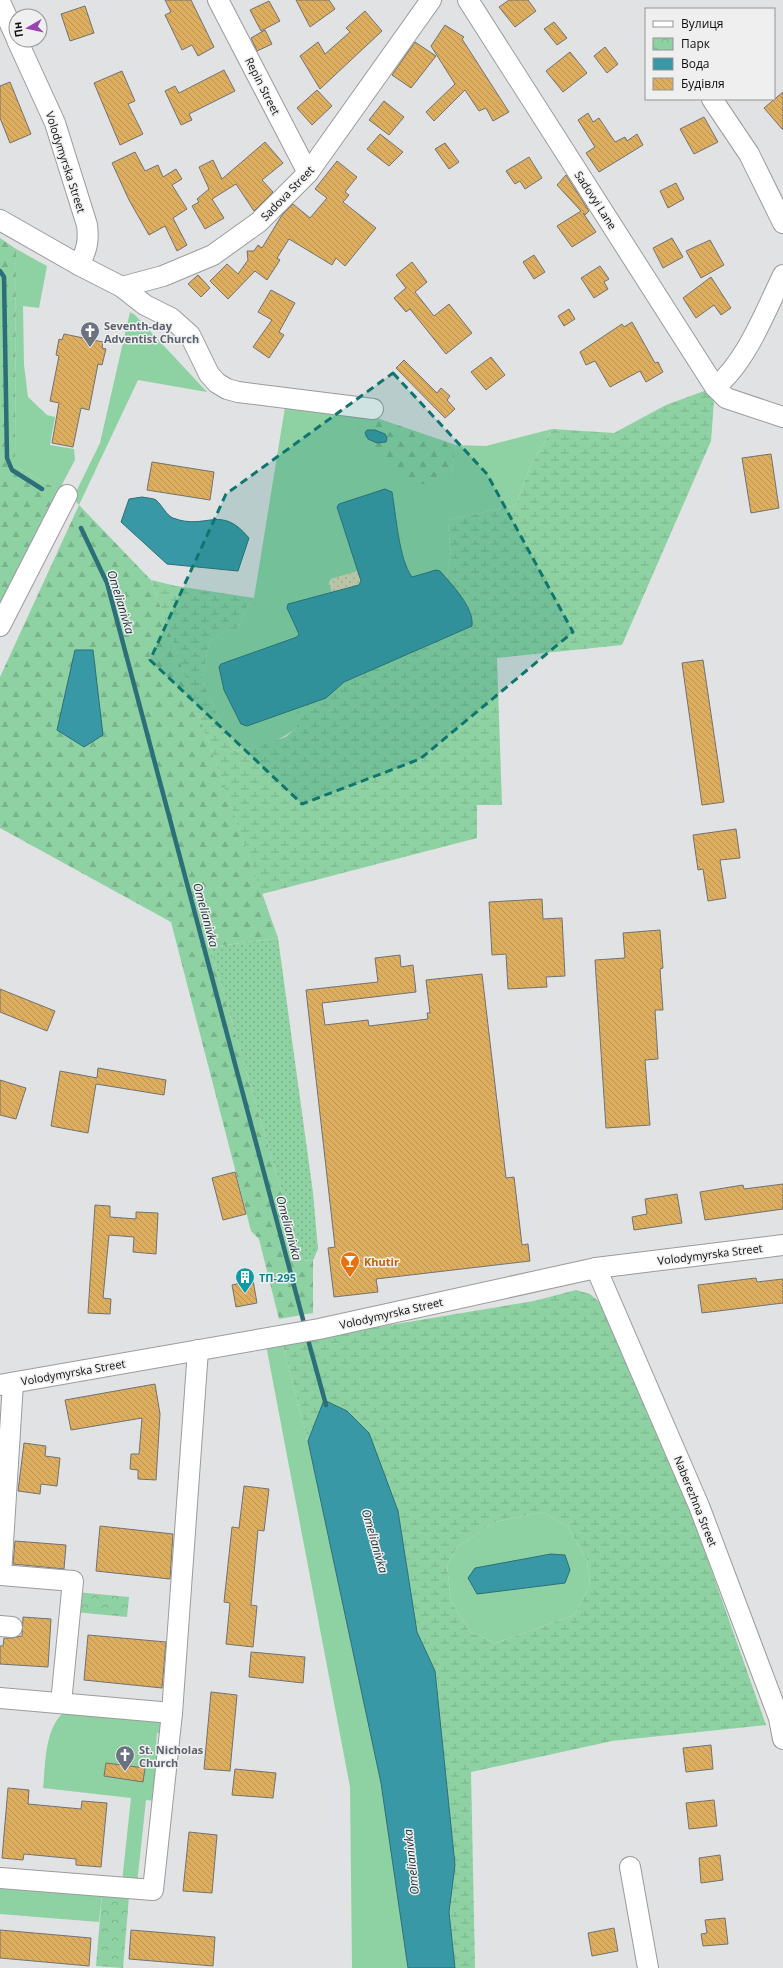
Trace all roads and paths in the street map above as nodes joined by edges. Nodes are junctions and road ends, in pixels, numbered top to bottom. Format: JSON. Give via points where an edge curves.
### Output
{"nodes":[{"id":1,"x":218,"y":0,"type":"edge"},
{"id":2,"x":431,"y":0,"type":"edge"},
{"id":3,"x":468,"y":0,"type":"edge"},
{"id":4,"x":0,"y":2,"type":"edge"},
{"id":5,"x":8,"y":20,"type":"edge"},
{"id":6,"x":21,"y":48,"type":"edge"},
{"id":7,"x":713,"y":100,"type":"edge"},
{"id":8,"x":308,"y":173,"type":"junction"},
{"id":9,"x":0,"y":220,"type":"edge"},
{"id":10,"x":783,"y":222,"type":"edge"},
{"id":11,"x":79,"y":265,"type":"junction"},
{"id":12,"x":783,"y":275,"type":"edge"},
{"id":13,"x":122,"y":287,"type":"junction"},
{"id":14,"x":720,"y":393,"type":"junction"},
{"id":15,"x":373,"y":409,"type":"dead end"},
{"id":16,"x":783,"y":417,"type":"edge"},
{"id":17,"x":67,"y":495,"type":"dead end"},
{"id":18,"x":0,"y":626,"type":"edge"},
{"id":19,"x":783,"y":1245,"type":"edge"},
{"id":20,"x":596,"y":1268,"type":"junction"},
{"id":21,"x":198,"y":1350,"type":"junction"},
{"id":22,"x":6,"y":1384,"type":"edge"},
{"id":23,"x":2,"y":1526,"type":"edge"},
{"id":24,"x":0,"y":1698,"type":"edge"},
{"id":25,"x":61,"y":1703,"type":"junction"},
{"id":26,"x":172,"y":1713,"type":"junction"},
{"id":27,"x":783,"y":1739,"type":"edge"},
{"id":28,"x":630,"y":1867,"type":"dead end"},
{"id":29,"x":0,"y":1878,"type":"edge"},
{"id":30,"x":648,"y":1968,"type":"edge"}],
"edges":[{"from":1,"to":8,"type":"street","name":"Repin Street"},
{"from":2,"to":8,"type":"street","name":"Sadova Street"},
{"from":3,"to":14,"type":"street","name":"Sadovyi Lane"},
{"from":4,"to":5,"type":"street"},
{"from":6,"to":11,"type":"street","name":"Volodymyrska Street","via":[[55,123],[87,225],[87,250]]},
{"from":7,"to":10,"type":"street","via":[[749,154]]},
{"from":8,"to":13,"type":"street","name":"Sadova Street","via":[[259,222],[214,255],[163,276]]},
{"from":9,"to":11,"type":"street"},
{"from":11,"to":13,"type":"street"},
{"from":12,"to":14,"type":"street"},
{"from":13,"to":15,"type":"street","via":[[144,305],[171,318],[190,335],[209,374],[227,389]]},
{"from":14,"to":16,"type":"street"},
{"from":17,"to":18,"type":"street"},
{"from":19,"to":20,"type":"street","name":"Volodymyrska Street"},
{"from":20,"to":21,"type":"street","name":"Volodymyrska Street","via":[[310,1330]]},
{"from":20,"to":27,"type":"street","name":"Naberezhna Street","via":[[699,1506],[779,1718]]},
{"from":21,"to":22,"type":"street","name":"Volodymyrska Street"},
{"from":21,"to":26,"type":"street"},
{"from":22,"to":23,"type":"street"},
{"from":23,"to":25,"type":"street","via":[[1,1575],[73,1581]]},
{"from":24,"to":25,"type":"street"},
{"from":25,"to":26,"type":"street"},
{"from":26,"to":29,"type":"street","via":[[153,1890]]},
{"from":28,"to":30,"type":"street"}]}
